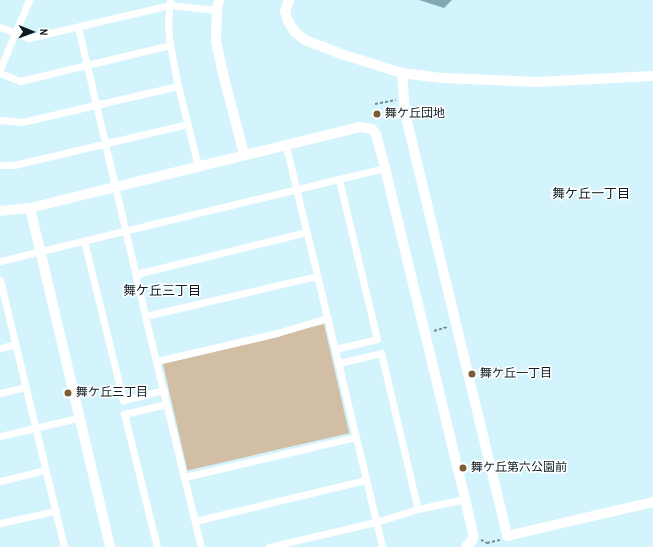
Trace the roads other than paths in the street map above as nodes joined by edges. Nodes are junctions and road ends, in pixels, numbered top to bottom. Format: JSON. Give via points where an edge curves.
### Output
{"nodes":[{"id":1,"x":29,"y":0,"type":"edge"},
{"id":2,"x":289,"y":0,"type":"edge"},
{"id":3,"x":170,"y":2,"type":"edge"},
{"id":4,"x":218,"y":5,"type":"edge"},
{"id":5,"x":0,"y":27,"type":"edge"},
{"id":6,"x":78,"y":27,"type":"junction"},
{"id":7,"x":14,"y":33,"type":"junction"},
{"id":8,"x":170,"y":45,"type":"junction"},
{"id":9,"x":87,"y":65,"type":"junction"},
{"id":10,"x":0,"y":69,"type":"edge"},
{"id":11,"x":0,"y":73,"type":"edge"},
{"id":12,"x":402,"y":73,"type":"junction"},
{"id":13,"x":653,"y":76,"type":"edge"},
{"id":14,"x":178,"y":86,"type":"junction"},
{"id":15,"x":96,"y":105,"type":"junction"},
{"id":16,"x":0,"y":120,"type":"edge"},
{"id":17,"x":187,"y":124,"type":"junction"},
{"id":18,"x":105,"y":143,"type":"junction"},
{"id":19,"x":286,"y":146,"type":"junction"},
{"id":20,"x":244,"y":154,"type":"junction"},
{"id":21,"x":0,"y":165,"type":"edge"},
{"id":22,"x":198,"y":166,"type":"junction"},
{"id":23,"x":385,"y":168,"type":"junction"},
{"id":24,"x":339,"y":180,"type":"junction"},
{"id":25,"x":115,"y":186,"type":"junction"},
{"id":26,"x":297,"y":189,"type":"junction"},
{"id":27,"x":30,"y":208,"type":"junction"},
{"id":28,"x":0,"y":211,"type":"edge"},
{"id":29,"x":126,"y":232,"type":"junction"},
{"id":30,"x":307,"y":232,"type":"junction"},
{"id":31,"x":84,"y":241,"type":"junction"},
{"id":32,"x":40,"y":252,"type":"junction"},
{"id":33,"x":0,"y":261,"type":"edge"},
{"id":34,"x":136,"y":274,"type":"junction"},
{"id":35,"x":317,"y":276,"type":"junction"},
{"id":36,"x":0,"y":280,"type":"edge"},
{"id":37,"x":3,"y":305,"type":"edge"},
{"id":38,"x":145,"y":316,"type":"junction"},
{"id":39,"x":327,"y":318,"type":"junction"},
{"id":40,"x":16,"y":344,"type":"junction"},
{"id":41,"x":0,"y":348,"type":"edge"},
{"id":42,"x":335,"y":349,"type":"junction"},
{"id":43,"x":157,"y":360,"type":"junction"},
{"id":44,"x":339,"y":363,"type":"junction"},
{"id":45,"x":25,"y":387,"type":"junction"},
{"id":46,"x":164,"y":390,"type":"junction"},
{"id":47,"x":0,"y":393,"type":"edge"},
{"id":48,"x":166,"y":404,"type":"junction"},
{"id":49,"x":78,"y":418,"type":"junction"},
{"id":50,"x":35,"y":428,"type":"junction"},
{"id":51,"x":0,"y":436,"type":"edge"},
{"id":52,"x":356,"y":437,"type":"junction"},
{"id":53,"x":45,"y":470,"type":"junction"},
{"id":54,"x":185,"y":478,"type":"junction"},
{"id":55,"x":366,"y":480,"type":"junction"},
{"id":56,"x":0,"y":481,"type":"edge"},
{"id":57,"x":465,"y":499,"type":"junction"},
{"id":58,"x":653,"y":502,"type":"edge"},
{"id":59,"x":418,"y":509,"type":"junction"},
{"id":60,"x":55,"y":511,"type":"junction"},
{"id":61,"x":195,"y":521,"type":"junction"},
{"id":62,"x":376,"y":522,"type":"junction"},
{"id":63,"x":0,"y":523,"type":"edge"},
{"id":64,"x":64,"y":547,"type":"edge"},
{"id":65,"x":110,"y":547,"type":"edge"},
{"id":66,"x":157,"y":547,"type":"edge"},
{"id":67,"x":202,"y":547,"type":"edge"},
{"id":68,"x":269,"y":547,"type":"edge"},
{"id":69,"x":382,"y":547,"type":"edge"},
{"id":70,"x":466,"y":547,"type":"edge"}],
"edges":[{"from":1,"to":7,"type":"street"},
{"from":2,"to":12,"type":"street","via":[[285,12],[288,21],[295,32],[305,40]]},
{"from":3,"to":4,"type":"street"},
{"from":3,"to":6,"type":"street"},
{"from":3,"to":8,"type":"street"},
{"from":4,"to":20,"type":"street","via":[[216,41]]},
{"from":5,"to":7,"type":"street"},
{"from":6,"to":7,"type":"street","via":[[29,38]]},
{"from":6,"to":9,"type":"street"},
{"from":7,"to":10,"type":"street"},
{"from":8,"to":9,"type":"street"},
{"from":8,"to":14,"type":"street"},
{"from":9,"to":11,"type":"street","via":[[20,81]]},
{"from":9,"to":15,"type":"street"},
{"from":12,"to":13,"type":"street","via":[[442,78],[537,82]]},
{"from":12,"to":58,"type":"street","via":[[405,113],[507,536]]},
{"from":14,"to":15,"type":"street"},
{"from":14,"to":17,"type":"street"},
{"from":15,"to":16,"type":"street","via":[[22,122]]},
{"from":15,"to":18,"type":"street"},
{"from":17,"to":18,"type":"street"},
{"from":17,"to":22,"type":"street"},
{"from":18,"to":21,"type":"street","via":[[14,165]]},
{"from":18,"to":25,"type":"street"},
{"from":19,"to":20,"type":"street"},
{"from":19,"to":23,"type":"street","via":[[366,127],[376,134]]},
{"from":19,"to":26,"type":"street"},
{"from":20,"to":22,"type":"street"},
{"from":22,"to":25,"type":"street"},
{"from":23,"to":24,"type":"street"},
{"from":23,"to":57,"type":"street"},
{"from":24,"to":26,"type":"street"},
{"from":24,"to":42,"type":"street","via":[[377,339]]},
{"from":25,"to":27,"type":"street"},
{"from":25,"to":29,"type":"street"},
{"from":26,"to":29,"type":"street"},
{"from":26,"to":30,"type":"street"},
{"from":27,"to":28,"type":"street"},
{"from":27,"to":32,"type":"street"},
{"from":29,"to":31,"type":"street"},
{"from":29,"to":34,"type":"street"},
{"from":30,"to":34,"type":"street"},
{"from":30,"to":35,"type":"street"},
{"from":31,"to":32,"type":"street"},
{"from":31,"to":46,"type":"street","via":[[123,400]]},
{"from":32,"to":33,"type":"street"},
{"from":32,"to":49,"type":"street"},
{"from":34,"to":38,"type":"street"},
{"from":35,"to":38,"type":"street"},
{"from":35,"to":39,"type":"street"},
{"from":36,"to":37,"type":"street"},
{"from":37,"to":40,"type":"street"},
{"from":38,"to":43,"type":"street"},
{"from":39,"to":42,"type":"street"},
{"from":39,"to":43,"type":"street","via":[[277,333]]},
{"from":40,"to":41,"type":"street"},
{"from":40,"to":45,"type":"street"},
{"from":42,"to":44,"type":"street"},
{"from":43,"to":46,"type":"street"},
{"from":44,"to":52,"type":"street"},
{"from":44,"to":59,"type":"street","via":[[381,354]]},
{"from":45,"to":47,"type":"street"},
{"from":45,"to":50,"type":"street"},
{"from":46,"to":48,"type":"street"},
{"from":48,"to":54,"type":"street"},
{"from":48,"to":66,"type":"street","via":[[124,414]]},
{"from":49,"to":50,"type":"street"},
{"from":49,"to":65,"type":"street"},
{"from":50,"to":51,"type":"street"},
{"from":50,"to":53,"type":"street"},
{"from":52,"to":54,"type":"street"},
{"from":52,"to":55,"type":"street"},
{"from":53,"to":56,"type":"street"},
{"from":53,"to":60,"type":"street"},
{"from":54,"to":61,"type":"street"},
{"from":55,"to":61,"type":"street"},
{"from":55,"to":62,"type":"street"},
{"from":57,"to":59,"type":"street"},
{"from":57,"to":70,"type":"street","via":[[473,535],[472,541]]},
{"from":59,"to":62,"type":"street"},
{"from":60,"to":63,"type":"street"},
{"from":60,"to":64,"type":"street"},
{"from":61,"to":67,"type":"street"},
{"from":62,"to":68,"type":"street"},
{"from":62,"to":69,"type":"street"}]}
